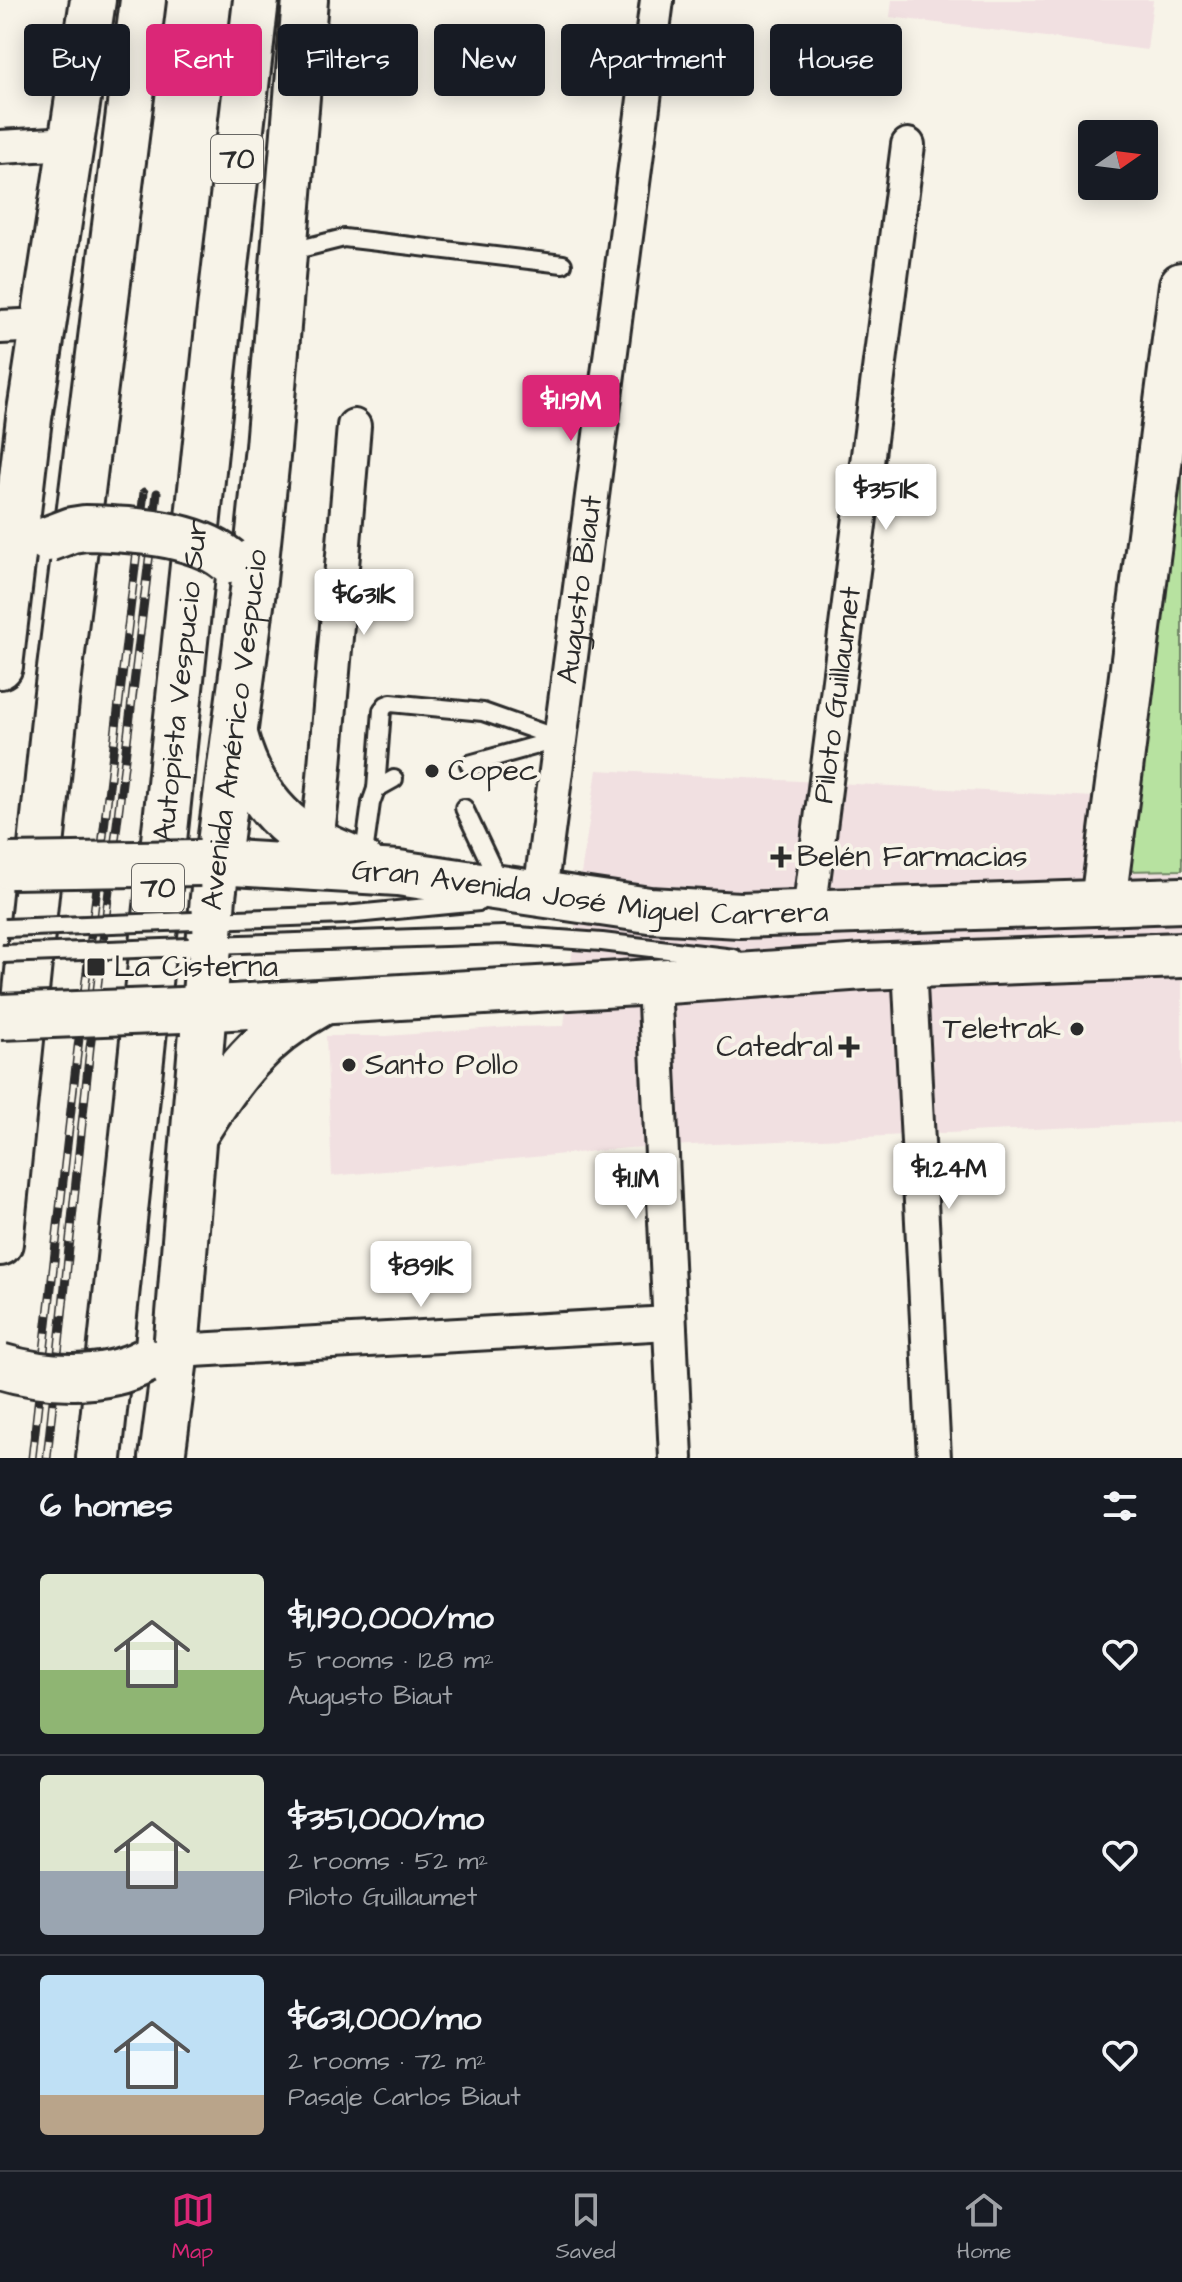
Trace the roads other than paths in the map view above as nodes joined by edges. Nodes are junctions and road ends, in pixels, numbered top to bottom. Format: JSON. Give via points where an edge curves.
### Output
{"nodes":[{"id":1,"x":93,"y":0,"type":"edge"},
{"id":2,"x":143,"y":0,"type":"edge"},
{"id":3,"x":256,"y":0,"type":"edge"},
{"id":4,"x":305,"y":0,"type":"edge"},
{"id":5,"x":657,"y":0,"type":"edge"},
{"id":6,"x":71,"y":143,"type":"junction"},
{"id":7,"x":908,"y":145,"type":"dead end"},
{"id":8,"x":0,"y":147,"type":"edge"},
{"id":9,"x":284,"y":253,"type":"junction"},
{"id":10,"x":563,"y":264,"type":"dead end"},
{"id":11,"x":1182,"y":285,"type":"edge"},
{"id":12,"x":43,"y":325,"type":"junction"},
{"id":13,"x":0,"y":327,"type":"edge"},
{"id":14,"x":1175,"y":400,"type":"edge"},
{"id":15,"x":354,"y":426,"type":"dead end"},
{"id":16,"x":22,"y":527,"type":"edge"},
{"id":17,"x":240,"y":575,"type":"junction"},
{"id":18,"x":0,"y":666,"type":"edge"},
{"id":19,"x":235,"y":735,"type":"junction"},
{"id":20,"x":560,"y":739,"type":"junction"},
{"id":21,"x":469,"y":764,"type":"dead end"},
{"id":22,"x":394,"y":779,"type":"dead end"},
{"id":23,"x":376,"y":789,"type":"junction"},
{"id":24,"x":464,"y":808,"type":"dead end"},
{"id":25,"x":317,"y":842,"type":"junction"},
{"id":26,"x":208,"y":862,"type":"junction"},
{"id":27,"x":5,"y":866,"type":"edge"},
{"id":28,"x":381,"y":868,"type":"junction"},
{"id":29,"x":521,"y":890,"type":"junction"},
{"id":30,"x":1182,"y":900,"type":"edge"},
{"id":31,"x":1103,"y":902,"type":"junction"},
{"id":32,"x":809,"y":913,"type":"junction"},
{"id":33,"x":2,"y":928,"type":"edge"},
{"id":34,"x":200,"y":933,"type":"junction"},
{"id":35,"x":1,"y":954,"type":"edge"},
{"id":36,"x":1182,"y":955,"type":"edge"},
{"id":37,"x":1044,"y":960,"type":"junction"},
{"id":38,"x":909,"y":965,"type":"junction"},
{"id":39,"x":864,"y":967,"type":"junction"},
{"id":40,"x":654,"y":982,"type":"junction"},
{"id":41,"x":325,"y":1002,"type":"junction"},
{"id":42,"x":192,"y":1010,"type":"junction"},
{"id":43,"x":0,"y":1017,"type":"edge"},
{"id":44,"x":192,"y":1139,"type":"junction"},
{"id":45,"x":0,"y":1243,"type":"edge"},
{"id":46,"x":669,"y":1323,"type":"junction"},
{"id":47,"x":166,"y":1349,"type":"junction"},
{"id":48,"x":0,"y":1366,"type":"edge"},
{"id":49,"x":99,"y":1458,"type":"edge"},
{"id":50,"x":162,"y":1458,"type":"edge"},
{"id":51,"x":676,"y":1458,"type":"edge"},
{"id":52,"x":934,"y":1458,"type":"edge"}],
"edges":[{"from":1,"to":6,"type":"main road"},
{"from":2,"to":45,"type":"main road","via":[[56,701]]},
{"from":3,"to":49,"type":"main road","name":"Autopista Vespucio Sur","number":"70"},
{"from":4,"to":9,"type":"main road","name":"Avenida Américo Vespucio"},
{"from":5,"to":20,"type":"street","name":"Augusto Biaut"},
{"from":6,"to":8,"type":"street"},
{"from":6,"to":12,"type":"main road"},
{"from":7,"to":32,"type":"street","name":"Piloto Guillaumet"},
{"from":9,"to":10,"type":"lane","via":[[344,238]]},
{"from":9,"to":17,"type":"main road","name":"Avenida Américo Vespucio"},
{"from":11,"to":14,"type":"main road"},
{"from":12,"to":13,"type":"street"},
{"from":12,"to":16,"type":"main road"},
{"from":14,"to":31,"type":"main road"},
{"from":15,"to":25,"type":"street"},
{"from":16,"to":17,"type":"main road","bridge":true,"via":[[177,537],[208,546]]},
{"from":16,"to":18,"type":"main road","via":[[11,570]]},
{"from":17,"to":19,"type":"main road","name":"Avenida Américo Vespucio"},
{"from":19,"to":25,"type":"main road","via":[[246,769],[265,800]]},
{"from":19,"to":26,"type":"main road","name":"Avenida Américo Vespucio"},
{"from":20,"to":21,"type":"lane"},
{"from":20,"to":23,"type":"lane","via":[[483,712],[391,703],[382,710]]},
{"from":20,"to":29,"type":"street","name":"Augusto Biaut"},
{"from":22,"to":23,"type":"lane"},
{"from":23,"to":28,"type":"lane","via":[[368,816]]},
{"from":24,"to":29,"type":"lane"},
{"from":25,"to":28,"type":"main road"},
{"from":26,"to":27,"type":"main road","name":"Gran Avenida José Miguel Carrera","bridge":true},
{"from":26,"to":28,"type":"main road","name":"Gran Avenida José Miguel Carrera"},
{"from":26,"to":34,"type":"main road","name":"Avenida Américo Vespucio"},
{"from":28,"to":29,"type":"main road","name":"Gran Avenida José Miguel Carrera"},
{"from":29,"to":32,"type":"main road","name":"Gran Avenida José Miguel Carrera","via":[[693,914]]},
{"from":29,"to":34,"type":"lane","via":[[443,906]]},
{"from":30,"to":31,"type":"main road","name":"Gran Avenida José Miguel Carrera"},
{"from":31,"to":32,"type":"main road","name":"Gran Avenida José Miguel Carrera"},
{"from":31,"to":37,"type":"main road","via":[[1084,935]]},
{"from":33,"to":34,"type":"lane","bridge":true},
{"from":34,"to":35,"type":"lane","bridge":true},
{"from":34,"to":39,"type":"lane","via":[[504,935]]},
{"from":34,"to":42,"type":"main road","name":"Avenida Américo Vespucio"},
{"from":36,"to":37,"type":"main road","name":"Gran Avenida José Miguel Carrera"},
{"from":37,"to":38,"type":"main road","name":"Gran Avenida José Miguel Carrera"},
{"from":38,"to":39,"type":"main road","name":"Gran Avenida José Miguel Carrera"},
{"from":38,"to":52,"type":"street"},
{"from":39,"to":40,"type":"main road","name":"Gran Avenida José Miguel Carrera"},
{"from":40,"to":41,"type":"main road","name":"Gran Avenida José Miguel Carrera"},
{"from":40,"to":46,"type":"street"},
{"from":41,"to":42,"type":"main road","name":"Gran Avenida José Miguel Carrera"},
{"from":41,"to":44,"type":"main road","via":[[286,1024],[251,1055]]},
{"from":42,"to":43,"type":"main road","name":"Gran Avenida José Miguel Carrera","bridge":true},
{"from":42,"to":44,"type":"main road","name":"Avenida Américo Vespucio"},
{"from":44,"to":47,"type":"main road","name":"Avenida Américo Vespucio"},
{"from":46,"to":47,"type":"street"},
{"from":46,"to":51,"type":"street"},
{"from":47,"to":48,"type":"main road","bridge":true,"via":[[120,1372],[91,1377]]},
{"from":47,"to":50,"type":"main road","name":"Avenida Américo Vespucio"}]}
